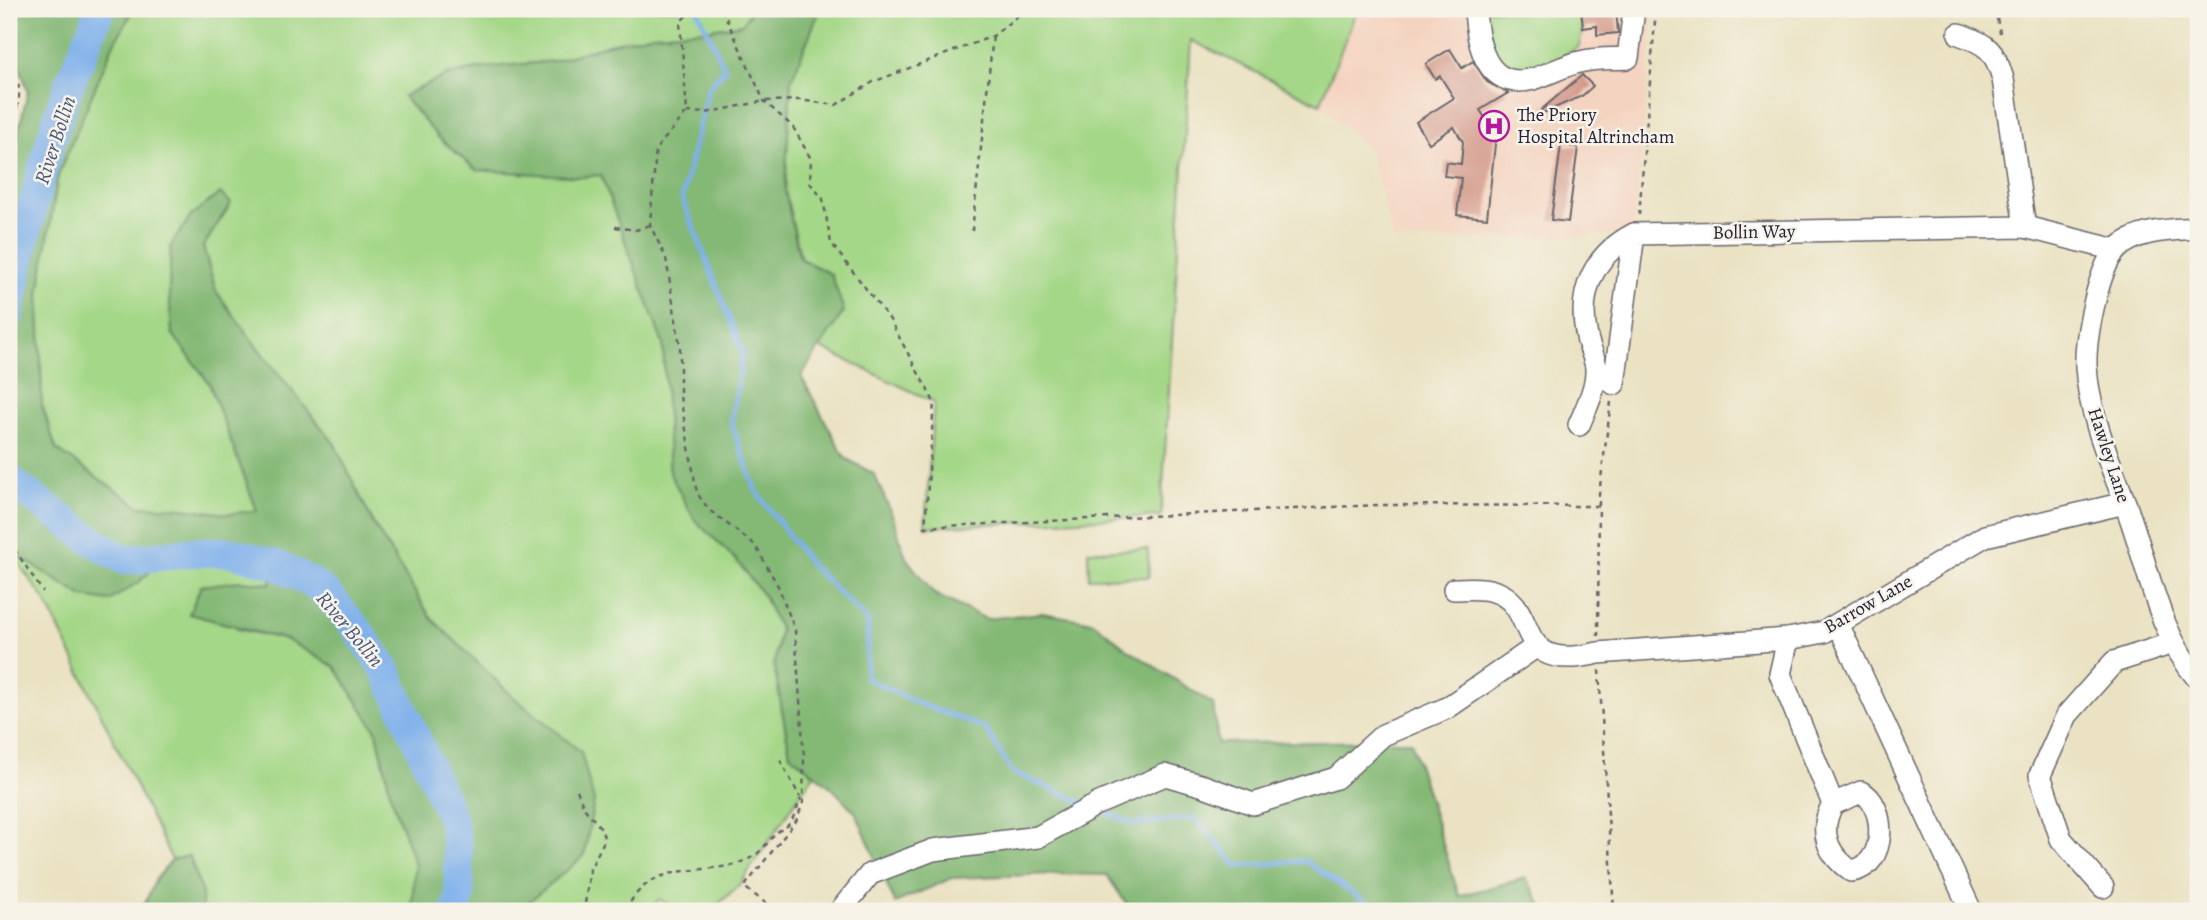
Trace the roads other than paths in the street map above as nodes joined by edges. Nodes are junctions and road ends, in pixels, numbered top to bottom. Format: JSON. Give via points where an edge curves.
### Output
{"nodes":[{"id":1,"x":1475,"y":9,"type":"edge"},
{"id":2,"x":1634,"y":9,"type":"edge"},
{"id":3,"x":1959,"y":34,"type":"dead end"},
{"id":4,"x":2025,"y":227,"type":"junction"},
{"id":5,"x":2191,"y":229,"type":"edge"},
{"id":6,"x":1636,"y":234,"type":"junction"},
{"id":7,"x":2116,"y":250,"type":"junction"},
{"id":8,"x":1614,"y":384,"type":"dead end"},
{"id":9,"x":1579,"y":425,"type":"dead end"},
{"id":10,"x":2125,"y":503,"type":"junction"},
{"id":11,"x":1454,"y":589,"type":"dead end"},
{"id":12,"x":1838,"y":624,"type":"junction"},
{"id":13,"x":1788,"y":639,"type":"junction"},
{"id":14,"x":2173,"y":643,"type":"junction"},
{"id":15,"x":1537,"y":646,"type":"junction"},
{"id":16,"x":2198,"y":680,"type":"edge"},
{"id":17,"x":1833,"y":804,"type":"dead end"},
{"id":18,"x":2103,"y":887,"type":"dead end"},
{"id":19,"x":1967,"y":908,"type":"edge"},
{"id":20,"x":840,"y":911,"type":"edge"}],
"edges":[{"from":1,"to":2,"type":"street","via":[[1482,51],[1492,69],[1515,82],[1585,61],[1628,58]]},
{"from":3,"to":4,"type":"street","via":[[1981,42],[1998,62]]},
{"from":4,"to":6,"type":"street","name":"Bollin Way"},
{"from":4,"to":7,"type":"street","name":"Bollin Way"},
{"from":5,"to":7,"type":"street","via":[[2148,233]]},
{"from":6,"to":8,"type":"street"},
{"from":6,"to":9,"type":"street","via":[[1608,252],[1586,284],[1584,320],[1596,369]]},
{"from":7,"to":10,"type":"street","name":"Hawley Lane","via":[[2092,310],[2086,364],[2092,409]]},
{"from":10,"to":12,"type":"street","name":"Barrow Lane","via":[[1984,536]]},
{"from":10,"to":14,"type":"street","name":"Hawley Lane"},
{"from":11,"to":15,"type":"street","via":[[1494,591],[1508,600]]},
{"from":12,"to":13,"type":"street","name":"Barrow Lane","via":[[1824,632]]},
{"from":12,"to":19,"type":"street"},
{"from":13,"to":15,"type":"street","name":"Barrow Lane","via":[[1576,658],[1547,655]]},
{"from":13,"to":17,"type":"street","via":[[1780,674]]},
{"from":14,"to":16,"type":"street","name":"Hawley Lane"},
{"from":14,"to":18,"type":"street","via":[[2114,662],[2067,715],[2040,775],[2062,839]]},
{"from":15,"to":20,"type":"street","via":[[1447,708],[1383,735],[1336,778],[1253,804],[1165,775],[1093,806],[1038,837],[933,850],[870,874]]}]}
